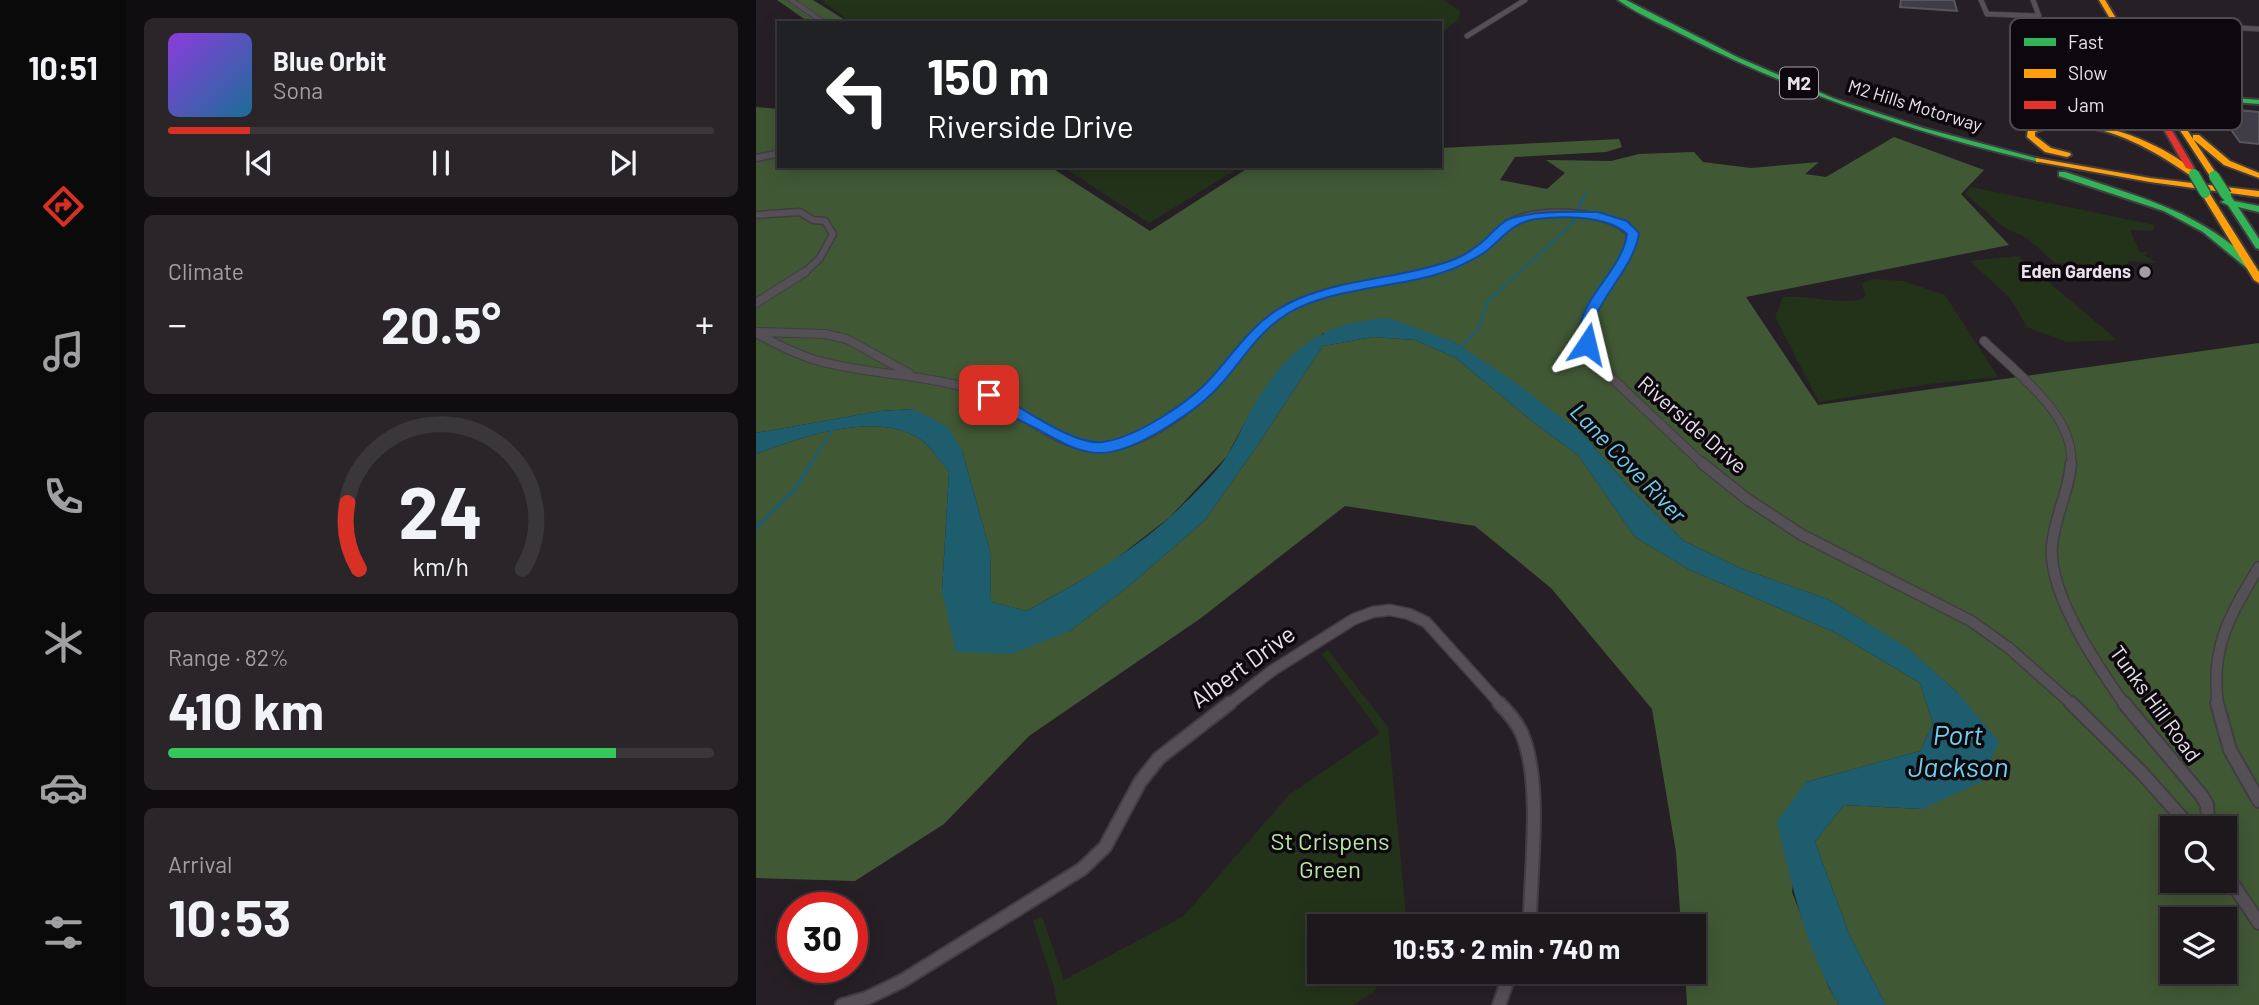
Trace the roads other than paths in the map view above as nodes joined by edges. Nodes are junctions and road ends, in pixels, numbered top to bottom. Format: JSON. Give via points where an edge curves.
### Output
{"nodes":[{"id":1,"x":791,"y":0,"type":"edge"},
{"id":2,"x":1525,"y":0,"type":"edge"},
{"id":3,"x":1621,"y":0,"type":"edge"},
{"id":4,"x":1630,"y":0,"type":"edge"},
{"id":5,"x":1981,"y":0,"type":"edge"},
{"id":6,"x":2033,"y":0,"type":"edge"},
{"id":7,"x":2089,"y":0,"type":"edge"},
{"id":8,"x":2102,"y":0,"type":"edge"},
{"id":9,"x":2101,"y":18,"type":"edge"},
{"id":10,"x":2112,"y":18,"type":"edge"},
{"id":11,"x":822,"y":21,"type":"edge"},
{"id":12,"x":1467,"y":36,"type":"dead end"},
{"id":13,"x":1878,"y":117,"type":"junction"},
{"id":14,"x":2033,"y":130,"type":"edge"},
{"id":15,"x":2096,"y":130,"type":"edge"},
{"id":16,"x":2171,"y":130,"type":"edge"},
{"id":17,"x":2184,"y":130,"type":"edge"},
{"id":18,"x":2190,"y":130,"type":"edge"},
{"id":19,"x":776,"y":154,"type":"dead end"},
{"id":20,"x":756,"y":158,"type":"edge"},
{"id":21,"x":2194,"y":174,"type":"junction"},
{"id":22,"x":2259,"y":176,"type":"edge"},
{"id":23,"x":2259,"y":188,"type":"edge"},
{"id":24,"x":2223,"y":190,"type":"junction"},
{"id":25,"x":2259,"y":194,"type":"edge"},
{"id":26,"x":2206,"y":196,"type":"junction"},
{"id":27,"x":2259,"y":209,"type":"edge"},
{"id":28,"x":756,"y":215,"type":"edge"},
{"id":29,"x":2253,"y":223,"type":"edge"},
{"id":30,"x":2259,"y":246,"type":"edge"},
{"id":31,"x":2255,"y":274,"type":"edge"},
{"id":32,"x":756,"y":303,"type":"edge"},
{"id":33,"x":756,"y":333,"type":"edge"},
{"id":34,"x":1984,"y":341,"type":"dead end"},
{"id":35,"x":917,"y":378,"type":"junction"},
{"id":36,"x":2259,"y":567,"type":"edge"},
{"id":37,"x":2259,"y":801,"type":"edge"},
{"id":38,"x":2181,"y":816,"type":"edge"},
{"id":39,"x":2207,"y":816,"type":"edge"},
{"id":40,"x":2237,"y":890,"type":"edge"},
{"id":41,"x":1530,"y":914,"type":"edge"},
{"id":42,"x":2259,"y":923,"type":"edge"},
{"id":43,"x":1506,"y":984,"type":"edge"},
{"id":44,"x":842,"y":1005,"type":"edge"},
{"id":45,"x":1499,"y":1005,"type":"edge"}],
"edges":[{"from":1,"to":11,"type":"street"},
{"from":2,"to":12,"type":"street"},
{"from":3,"to":13,"type":"main road","name":"M2 Hills Motorway","number":"M2","via":[[1757,70]]},
{"from":4,"to":24,"type":"main road","name":"M2 Hills Motorway","number":"M2","via":[[1780,75],[1882,113],[2038,154]]},
{"from":5,"to":6,"type":"street","via":[[1987,14],[2039,16]]},
{"from":7,"to":9,"type":"main road"},
{"from":8,"to":10,"type":"main road"},
{"from":13,"to":25,"type":"main road","name":"M2 Hills Motorway","number":"M2","via":[[2041,160]]},
{"from":13,"to":31,"type":"main road","number":"M2","via":[[1891,125],[2150,202],[2206,230]]},
{"from":14,"to":24,"type":"main road","number":"M2","via":[[2031,138],[2038,145],[2057,153]]},
{"from":15,"to":21,"type":"main road","number":"M2","via":[[2161,151]]},
{"from":16,"to":21,"type":"main road"},
{"from":17,"to":24,"type":"main road"},
{"from":18,"to":22,"type":"main road","via":[[2221,159]]},
{"from":19,"to":20,"type":"street"},
{"from":21,"to":26,"type":"main road","bridge":true},
{"from":23,"to":24,"type":"main road","name":"M2 Hills Motorway","number":"M2"},
{"from":24,"to":26,"type":"main road"},
{"from":24,"to":27,"type":"main road"},
{"from":24,"to":29,"type":"main road"},
{"from":26,"to":31,"type":"main road"},
{"from":28,"to":32,"type":"street","via":[[800,212],[825,221],[833,234],[827,253]]},
{"from":29,"to":30,"type":"main road"},
{"from":33,"to":35,"type":"street","name":"Riverside Drive","via":[[820,361]]},
{"from":33,"to":35,"type":"street","name":"Riverside Drive","via":[[802,332],[847,339]]},
{"from":34,"to":39,"type":"street","name":"Tunks Hill Road","via":[[2067,428],[2073,465],[2051,539],[2054,572],[2077,626],[2115,690],[2207,803]]},
{"from":35,"to":38,"type":"street","name":"Riverside Drive","via":[[989,395],[1076,444],[1111,447],[1143,434],[1200,396],[1256,332],[1283,311],[1316,297],[1455,264],[1517,219],[1598,216],[1623,224],[1634,238],[1630,251],[1586,323],[1587,344],[1598,366],[1713,471],[1772,517],[1948,607],[2002,643],[2107,735]]},
{"from":36,"to":37,"type":"street","via":[[2235,607],[2214,669],[2224,739]]},
{"from":40,"to":42,"type":"street"},
{"from":41,"to":44,"type":"street","name":"Albert Drive","via":[[1533,782],[1521,732],[1426,622],[1399,612],[1373,612],[1273,670],[1159,758],[1140,782],[1105,847],[1082,869],[902,981]]},
{"from":43,"to":45,"type":"street"}]}
